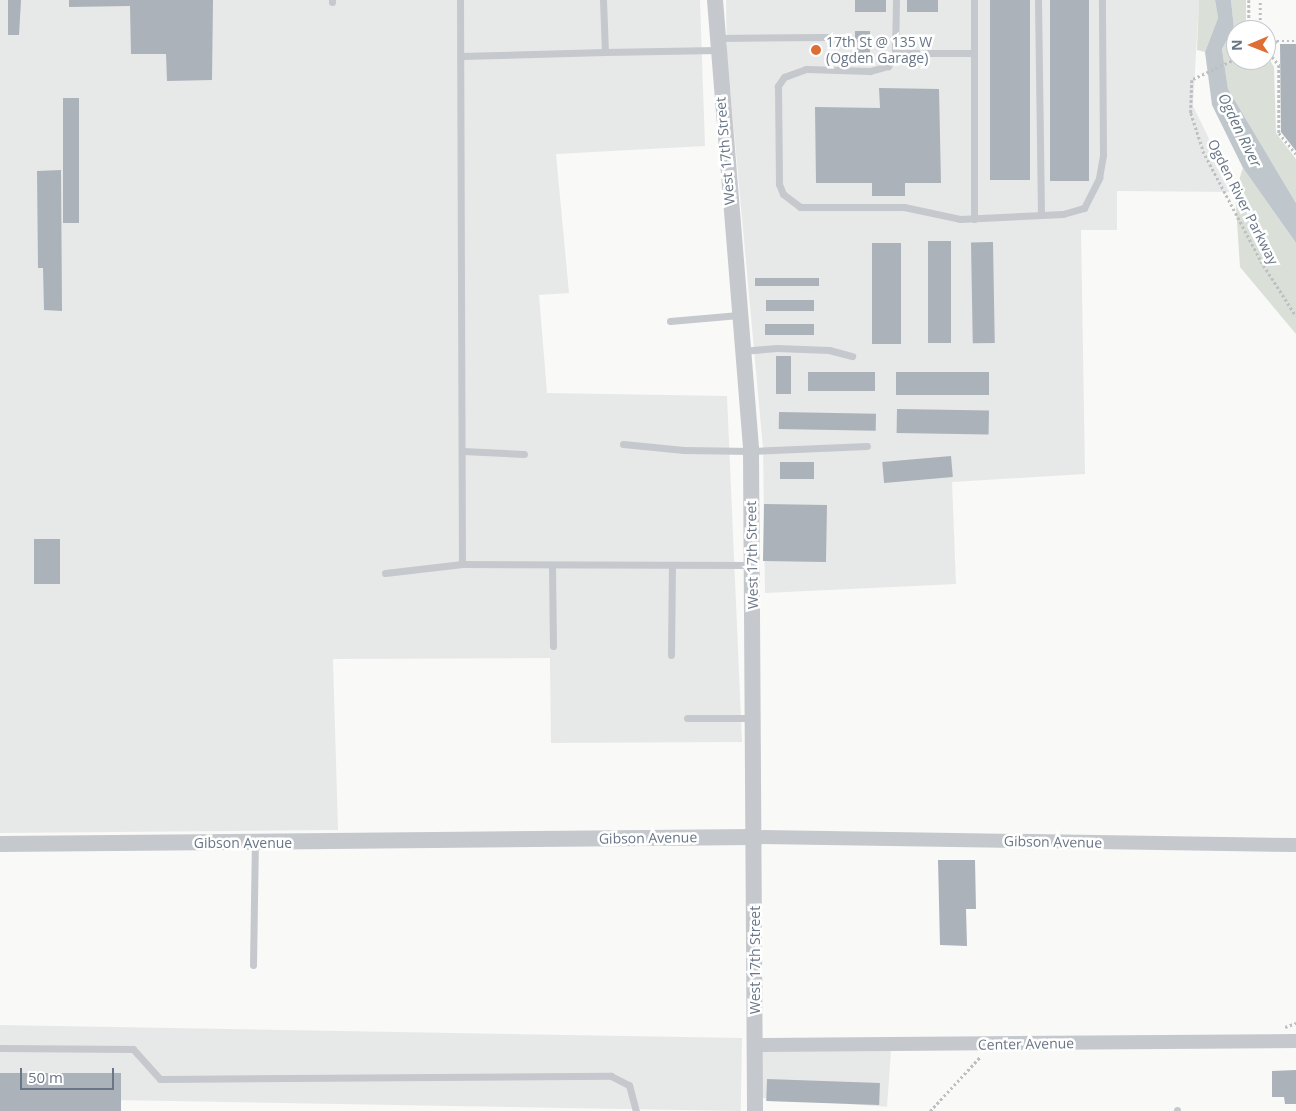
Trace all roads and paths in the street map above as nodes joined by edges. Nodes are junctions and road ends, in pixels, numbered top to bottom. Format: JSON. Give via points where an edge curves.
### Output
{"nodes":[{"id":1,"x":460,"y":0,"type":"edge"},
{"id":2,"x":603,"y":0,"type":"edge"},
{"id":3,"x":715,"y":0,"type":"edge"},
{"id":4,"x":896,"y":0,"type":"edge"},
{"id":5,"x":974,"y":0,"type":"edge"},
{"id":6,"x":1038,"y":0,"type":"edge"},
{"id":7,"x":1102,"y":0,"type":"edge"},
{"id":8,"x":1249,"y":0,"type":"edge"},
{"id":9,"x":1260,"y":0,"type":"edge"},
{"id":10,"x":1249,"y":20,"type":"edge"},
{"id":11,"x":1260,"y":20,"type":"edge"},
{"id":12,"x":827,"y":37,"type":"dead end"},
{"id":13,"x":1276,"y":41,"type":"edge"},
{"id":14,"x":1296,"y":41,"type":"edge"},
{"id":15,"x":717,"y":44,"type":"junction"},
{"id":16,"x":605,"y":52,"type":"junction"},
{"id":17,"x":895,"y":53,"type":"junction"},
{"id":18,"x":973,"y":53,"type":"junction"},
{"id":19,"x":460,"y":56,"type":"junction"},
{"id":20,"x":1276,"y":62,"type":"edge"},
{"id":21,"x":1226,"y":63,"type":"edge"},
{"id":22,"x":1296,"y":154,"type":"edge"},
{"id":23,"x":1041,"y":215,"type":"junction"},
{"id":24,"x":974,"y":219,"type":"junction"},
{"id":25,"x":739,"y":315,"type":"junction"},
{"id":26,"x":1296,"y":316,"type":"edge"},
{"id":27,"x":670,"y":321,"type":"dead end"},
{"id":28,"x":742,"y":351,"type":"junction"},
{"id":29,"x":852,"y":356,"type":"dead end"},
{"id":30,"x":623,"y":444,"type":"dead end"},
{"id":31,"x":867,"y":446,"type":"dead end"},
{"id":32,"x":463,"y":451,"type":"junction"},
{"id":33,"x":751,"y":451,"type":"junction"},
{"id":34,"x":524,"y":454,"type":"dead end"},
{"id":35,"x":462,"y":564,"type":"junction"},
{"id":36,"x":552,"y":565,"type":"junction"},
{"id":37,"x":672,"y":565,"type":"junction"},
{"id":38,"x":752,"y":565,"type":"junction"},
{"id":39,"x":385,"y":573,"type":"dead end"},
{"id":40,"x":553,"y":646,"type":"dead end"},
{"id":41,"x":671,"y":655,"type":"dead end"},
{"id":42,"x":687,"y":718,"type":"dead end"},
{"id":43,"x":753,"y":718,"type":"junction"},
{"id":44,"x":755,"y":837,"type":"junction"},
{"id":45,"x":255,"y":843,"type":"junction"},
{"id":46,"x":0,"y":844,"type":"edge"},
{"id":47,"x":1296,"y":845,"type":"edge"},
{"id":48,"x":253,"y":965,"type":"dead end"},
{"id":49,"x":1296,"y":1041,"type":"edge"},
{"id":50,"x":756,"y":1045,"type":"junction"},
{"id":51,"x":0,"y":1048,"type":"edge"},
{"id":52,"x":636,"y":1111,"type":"edge"},
{"id":53,"x":754,"y":1111,"type":"edge"}],
"edges":[{"from":1,"to":19,"type":"lane"},
{"from":2,"to":16,"type":"lane"},
{"from":3,"to":15,"type":"street","name":"West 17th Street"},
{"from":4,"to":17,"type":"lane"},
{"from":5,"to":18,"type":"lane"},
{"from":6,"to":23,"type":"lane"},
{"from":7,"to":23,"type":"lane","via":[[1103,155],[1100,178],[1084,208],[1073,213]]},
{"from":8,"to":10,"type":"path"},
{"from":9,"to":11,"type":"path"},
{"from":12,"to":15,"type":"lane"},
{"from":13,"to":14,"type":"path"},
{"from":15,"to":16,"type":"lane"},
{"from":15,"to":25,"type":"street","name":"West 17th Street"},
{"from":16,"to":19,"type":"lane"},
{"from":17,"to":18,"type":"lane"},
{"from":17,"to":24,"type":"lane","via":[[892,62],[880,70],[806,70],[784,77],[778,86],[776,103],[777,168],[783,194],[800,207],[904,207],[945,219]]},
{"from":18,"to":24,"type":"lane"},
{"from":19,"to":32,"type":"lane"},
{"from":20,"to":22,"type":"path","via":[[1279,132]]},
{"from":21,"to":26,"type":"path","name":"Ogden River Parkway","via":[[1192,80],[1190,113],[1203,151],[1261,261]]},
{"from":23,"to":24,"type":"lane"},
{"from":25,"to":27,"type":"lane"},
{"from":25,"to":28,"type":"street","name":"West 17th Street"},
{"from":28,"to":29,"type":"lane","via":[[812,349]]},
{"from":28,"to":33,"type":"street","name":"West 17th Street"},
{"from":30,"to":33,"type":"lane","via":[[684,450]]},
{"from":31,"to":33,"type":"lane"},
{"from":32,"to":34,"type":"lane"},
{"from":32,"to":35,"type":"lane"},
{"from":33,"to":38,"type":"street","name":"West 17th Street"},
{"from":35,"to":36,"type":"lane"},
{"from":35,"to":39,"type":"lane"},
{"from":36,"to":37,"type":"lane"},
{"from":36,"to":40,"type":"lane"},
{"from":37,"to":38,"type":"lane"},
{"from":37,"to":41,"type":"lane"},
{"from":38,"to":43,"type":"street","name":"West 17th Street"},
{"from":42,"to":43,"type":"lane"},
{"from":43,"to":44,"type":"street","name":"West 17th Street"},
{"from":44,"to":45,"type":"street","name":"Gibson Avenue"},
{"from":44,"to":47,"type":"street","name":"Gibson Avenue"},
{"from":44,"to":50,"type":"street","name":"West 17th Street"},
{"from":45,"to":46,"type":"street","name":"Gibson Avenue"},
{"from":45,"to":48,"type":"lane"},
{"from":49,"to":50,"type":"street","name":"Center Avenue"},
{"from":50,"to":53,"type":"street","name":"West 17th Street"},
{"from":51,"to":52,"type":"lane","via":[[133,1049],[160,1079],[611,1076],[629,1085]]}]}
